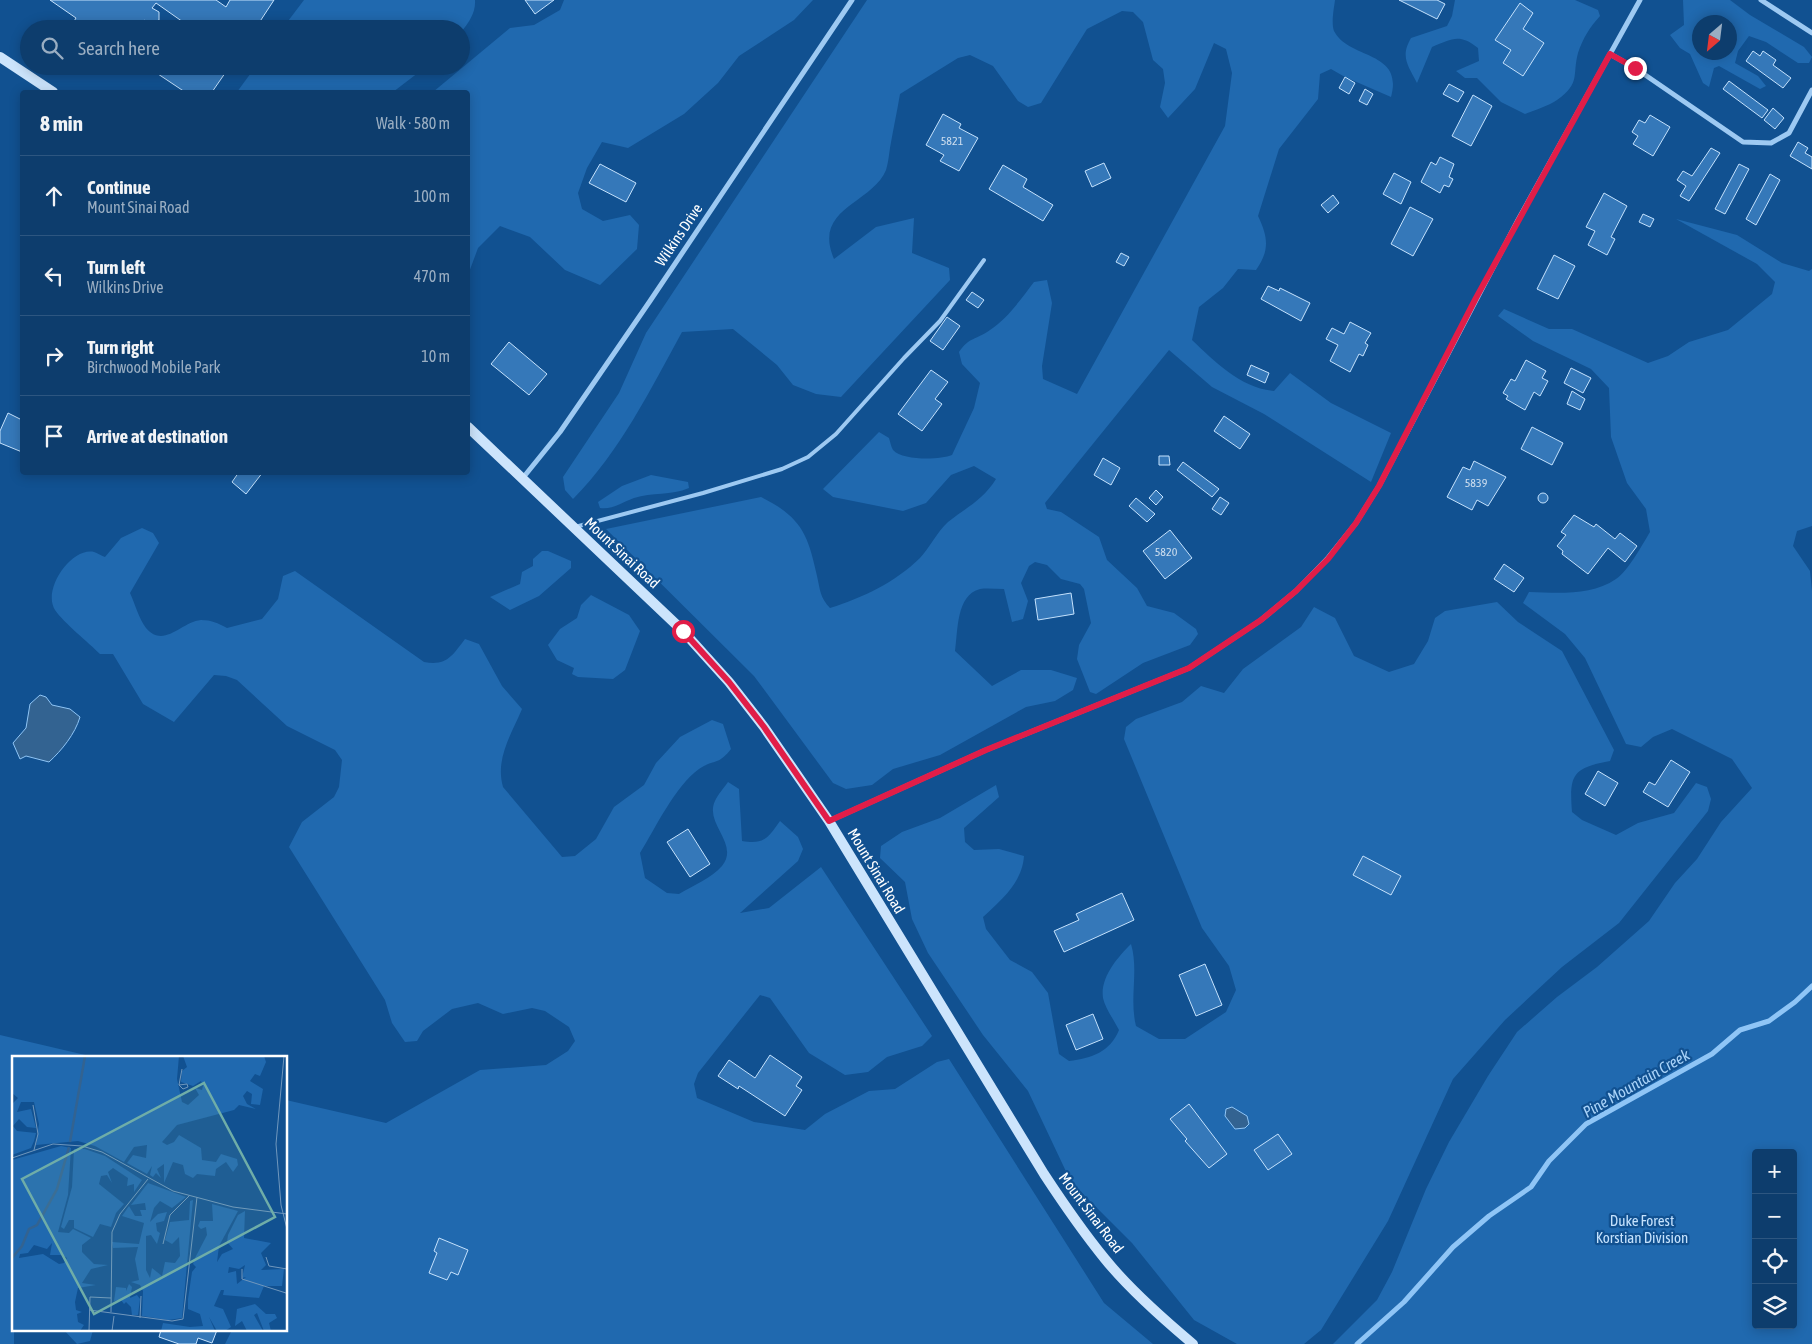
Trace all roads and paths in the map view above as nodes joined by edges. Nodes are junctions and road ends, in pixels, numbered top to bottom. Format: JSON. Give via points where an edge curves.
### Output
{"nodes":[{"id":1,"x":852,"y":0,"type":"edge"},
{"id":2,"x":1640,"y":0,"type":"edge"},
{"id":3,"x":1762,"y":1,"type":"edge"},
{"id":4,"x":1812,"y":33,"type":"edge"},
{"id":5,"x":1610,"y":54,"type":"junction"},
{"id":6,"x":0,"y":57,"type":"edge"},
{"id":7,"x":20,"y":70,"type":"edge"},
{"id":8,"x":27,"y":75,"type":"edge"},
{"id":9,"x":50,"y":90,"type":"edge"},
{"id":10,"x":1812,"y":90,"type":"edge"},
{"id":11,"x":984,"y":260,"type":"dead end"},
{"id":12,"x":470,"y":430,"type":"edge"},
{"id":13,"x":521,"y":479,"type":"junction"},
{"id":14,"x":572,"y":528,"type":"junction"},
{"id":15,"x":829,"y":821,"type":"junction"},
{"id":16,"x":1193,"y":1344,"type":"edge"}],
"edges":[{"from":1,"to":13,"type":"street","name":"Wilkins Drive","via":[[650,302],[560,432]]},
{"from":2,"to":5,"type":"street"},
{"from":3,"to":4,"type":"street"},
{"from":5,"to":10,"type":"street","via":[[1743,142],[1771,143],[1789,133]]},
{"from":5,"to":15,"type":"street","via":[[1476,298],[1379,486],[1328,559],[1296,591],[1261,620],[1189,668],[986,750]]},
{"from":6,"to":7,"type":"street"},
{"from":8,"to":9,"type":"street"},
{"from":11,"to":14,"type":"lane","via":[[940,321],[836,434],[808,457],[782,469],[703,493]]},
{"from":12,"to":13,"type":"street","name":"Mount Sinai Road"},
{"from":13,"to":14,"type":"street","name":"Mount Sinai Road"},
{"from":14,"to":15,"type":"street","name":"Mount Sinai Road","via":[[683,631],[729,682],[772,737]]},
{"from":15,"to":16,"type":"street","name":"Mount Sinai Road","via":[[1073,1217],[1106,1260]]}]}
